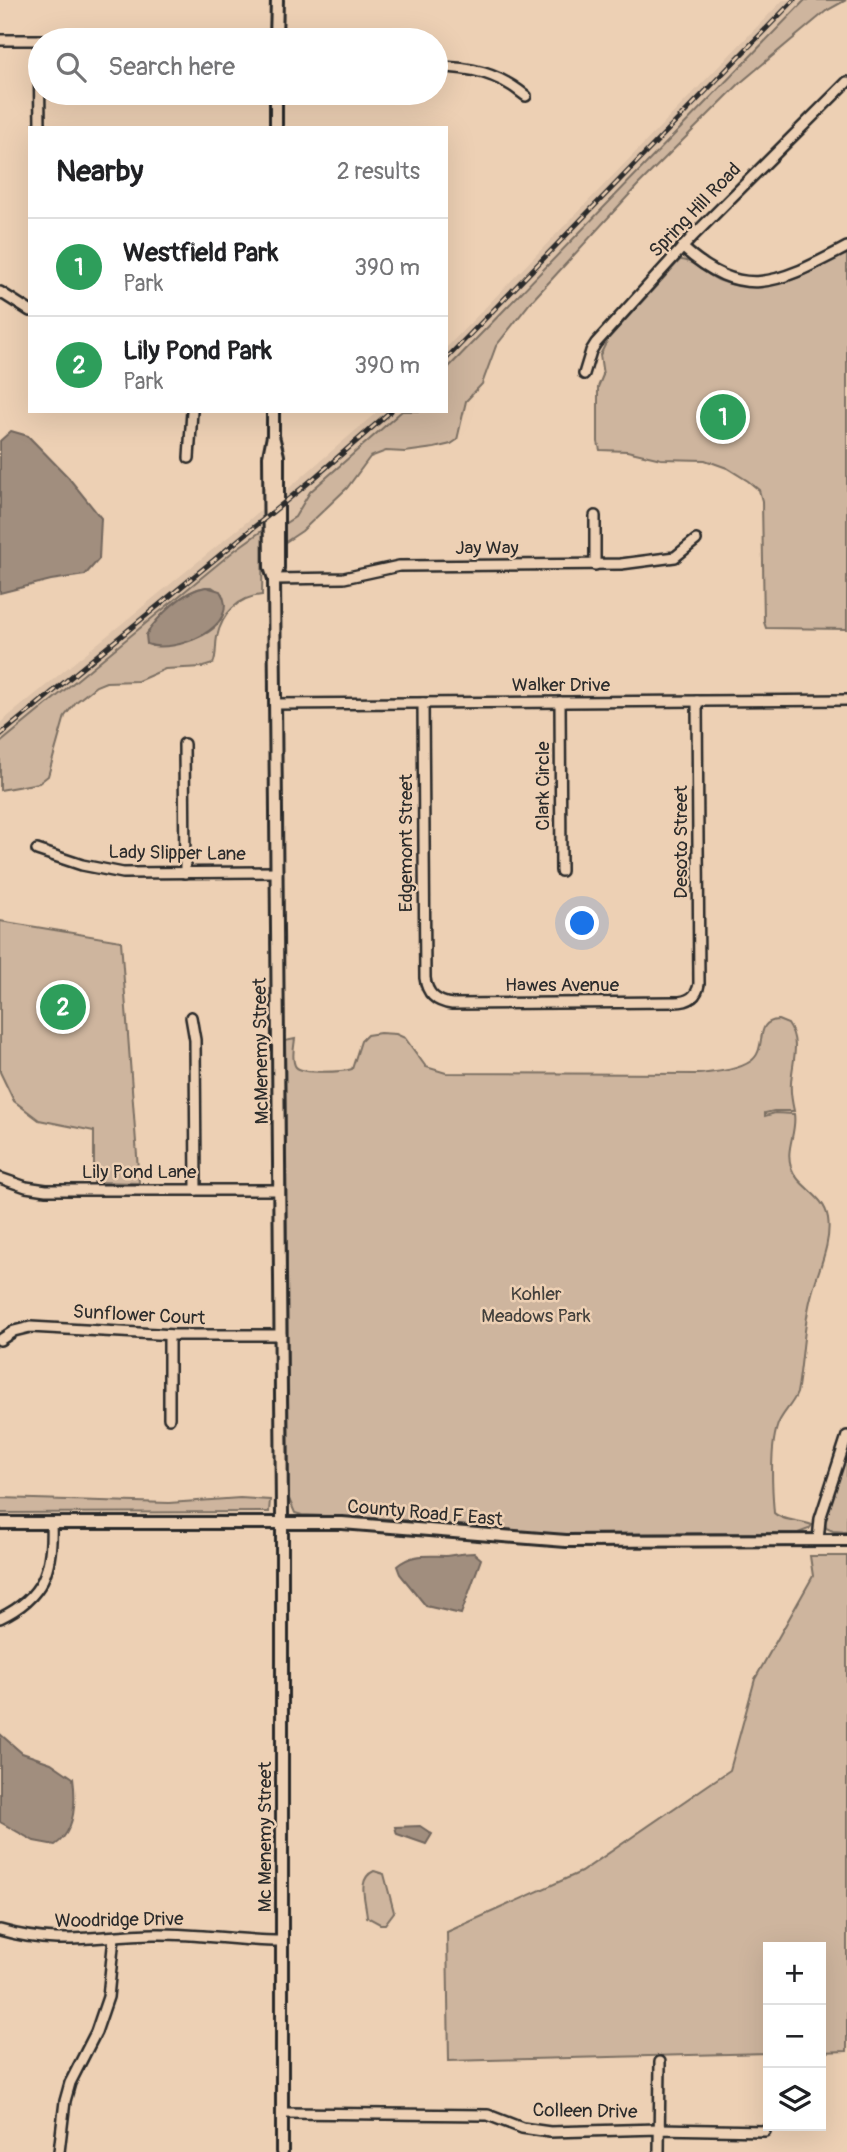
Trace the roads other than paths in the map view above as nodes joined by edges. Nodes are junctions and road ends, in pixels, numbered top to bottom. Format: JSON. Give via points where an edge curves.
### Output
{"nodes":[{"id":1,"x":276,"y":0,"type":"edge"},
{"id":2,"x":276,"y":28,"type":"edge"},
{"id":3,"x":0,"y":40,"type":"edge"},
{"id":4,"x":28,"y":40,"type":"edge"},
{"id":5,"x":448,"y":68,"type":"edge"},
{"id":6,"x":847,"y":82,"type":"edge"},
{"id":7,"x":526,"y":96,"type":"dead end"},
{"id":8,"x":40,"y":105,"type":"edge"},
{"id":9,"x":276,"y":105,"type":"edge"},
{"id":10,"x":40,"y":126,"type":"edge"},
{"id":11,"x":276,"y":126,"type":"edge"},
{"id":12,"x":682,"y":247,"type":"junction"},
{"id":13,"x":847,"y":247,"type":"edge"},
{"id":14,"x":0,"y":292,"type":"edge"},
{"id":15,"x":28,"y":310,"type":"edge"},
{"id":16,"x":584,"y":374,"type":"dead end"},
{"id":17,"x":192,"y":413,"type":"edge"},
{"id":18,"x":274,"y":413,"type":"edge"},
{"id":19,"x":189,"y":458,"type":"dead end"},
{"id":20,"x":595,"y":516,"type":"dead end"},
{"id":21,"x":695,"y":540,"type":"dead end"},
{"id":22,"x":596,"y":565,"type":"junction"},
{"id":23,"x":274,"y":579,"type":"junction"},
{"id":24,"x":847,"y":700,"type":"edge"},
{"id":25,"x":697,"y":701,"type":"junction"},
{"id":26,"x":560,"y":702,"type":"junction"},
{"id":27,"x":423,"y":703,"type":"junction"},
{"id":28,"x":275,"y":704,"type":"junction"},
{"id":29,"x":184,"y":744,"type":"dead end"},
{"id":30,"x":37,"y":850,"type":"dead end"},
{"id":31,"x":561,"y":871,"type":"dead end"},
{"id":32,"x":276,"y":872,"type":"junction"},
{"id":33,"x":185,"y":873,"type":"junction"},
{"id":34,"x":425,"y":983,"type":"joint"},
{"id":35,"x":699,"y":984,"type":"joint"},
{"id":36,"x":191,"y":1017,"type":"dead end"},
{"id":37,"x":0,"y":1178,"type":"edge"},
{"id":38,"x":196,"y":1190,"type":"junction"},
{"id":39,"x":279,"y":1190,"type":"junction"},
{"id":40,"x":169,"y":1335,"type":"junction"},
{"id":41,"x":281,"y":1335,"type":"junction"},
{"id":42,"x":0,"y":1340,"type":"edge"},
{"id":43,"x":169,"y":1419,"type":"dead end"},
{"id":44,"x":847,"y":1436,"type":"edge"},
{"id":45,"x":0,"y":1523,"type":"edge"},
{"id":46,"x":51,"y":1523,"type":"junction"},
{"id":47,"x":282,"y":1523,"type":"junction"},
{"id":48,"x":818,"y":1540,"type":"junction"},
{"id":49,"x":847,"y":1540,"type":"edge"},
{"id":50,"x":0,"y":1618,"type":"edge"},
{"id":51,"x":0,"y":1930,"type":"edge"},
{"id":52,"x":114,"y":1937,"type":"junction"},
{"id":53,"x":282,"y":1941,"type":"junction"},
{"id":54,"x":660,"y":2062,"type":"dead end"},
{"id":55,"x":282,"y":2113,"type":"junction"},
{"id":56,"x":659,"y":2129,"type":"junction"},
{"id":57,"x":763,"y":2131,"type":"edge"},
{"id":58,"x":59,"y":2152,"type":"edge"},
{"id":59,"x":282,"y":2152,"type":"edge"},
{"id":60,"x":659,"y":2152,"type":"edge"}],
"edges":[{"from":1,"to":2,"type":"street"},
{"from":3,"to":4,"type":"street"},
{"from":5,"to":7,"type":"street","via":[[486,72]]},
{"from":6,"to":12,"type":"street","name":"Spring Hill Road"},
{"from":8,"to":10,"type":"street"},
{"from":9,"to":11,"type":"street"},
{"from":12,"to":13,"type":"street","via":[[719,274],[755,282],[785,277]]},
{"from":12,"to":16,"type":"street","name":"Spring Hill Road","via":[[596,343]]},
{"from":14,"to":15,"type":"street"},
{"from":17,"to":19,"type":"street"},
{"from":18,"to":23,"type":"street","name":"McMenemy Street","via":[[278,456],[278,568]]},
{"from":20,"to":22,"type":"street"},
{"from":21,"to":22,"type":"street","name":"Jay Way","via":[[673,557]]},
{"from":22,"to":23,"type":"street","name":"Jay Way","via":[[400,566],[341,579]]},
{"from":23,"to":28,"type":"street","name":"McMenemy Street"},
{"from":24,"to":25,"type":"street","name":"Walker Drive"},
{"from":25,"to":26,"type":"street","name":"Walker Drive"},
{"from":25,"to":35,"type":"street","name":"Desoto Street"},
{"from":26,"to":27,"type":"street","name":"Walker Drive"},
{"from":26,"to":31,"type":"street","name":"Clark Circle"},
{"from":27,"to":28,"type":"street","name":"Walker Drive"},
{"from":27,"to":34,"type":"street","name":"Edgemont Street"},
{"from":28,"to":32,"type":"street","name":"McMenemy Street"},
{"from":29,"to":33,"type":"street"},
{"from":30,"to":33,"type":"street","name":"Lady Slipper Lane","via":[[106,871]]},
{"from":32,"to":33,"type":"street","name":"Lady Slipper Lane"},
{"from":32,"to":39,"type":"street","name":"McMenemy Street"},
{"from":34,"to":35,"type":"street","name":"Hawes Avenue","via":[[434,998],[452,1004],[681,1002],[694,996]]},
{"from":36,"to":38,"type":"street"},
{"from":37,"to":38,"type":"street","name":"Lily Pond Lane","via":[[46,1190]]},
{"from":38,"to":39,"type":"street","name":"Lily Pond Lane"},
{"from":39,"to":41,"type":"street","name":"McMenemy Street"},
{"from":40,"to":41,"type":"street","name":"Sunflower Court"},
{"from":40,"to":42,"type":"street","name":"Sunflower Court","via":[[30,1327]]},
{"from":40,"to":43,"type":"street"},
{"from":41,"to":47,"type":"street","name":"McMenemy Street"},
{"from":44,"to":48,"type":"street","via":[[820,1519]]},
{"from":45,"to":46,"type":"street","name":"County Road F East"},
{"from":46,"to":47,"type":"street","name":"County Road F East"},
{"from":46,"to":50,"type":"street","via":[[51,1558],[43,1582],[27,1602]]},
{"from":47,"to":48,"type":"street","name":"County Road F East","via":[[382,1525],[545,1541]]},
{"from":47,"to":53,"type":"street","name":"Mc Menemy Street"},
{"from":48,"to":49,"type":"street","name":"County Road F East"},
{"from":51,"to":52,"type":"street","name":"Woodridge Drive","via":[[38,1939]]},
{"from":52,"to":53,"type":"street","name":"Woodridge Drive","via":[[177,1934]]},
{"from":52,"to":58,"type":"street","via":[[108,1997],[70,2083]]},
{"from":53,"to":55,"type":"street","name":"Mc Menemy Street"},
{"from":54,"to":56,"type":"street"},
{"from":55,"to":56,"type":"street","name":"Colleen Drive","via":[[488,2115],[522,2128],[550,2132]]},
{"from":55,"to":59,"type":"street","name":"Mc Menemy Street"},
{"from":56,"to":57,"type":"street","name":"Colleen Drive"},
{"from":56,"to":60,"type":"street"}]}
